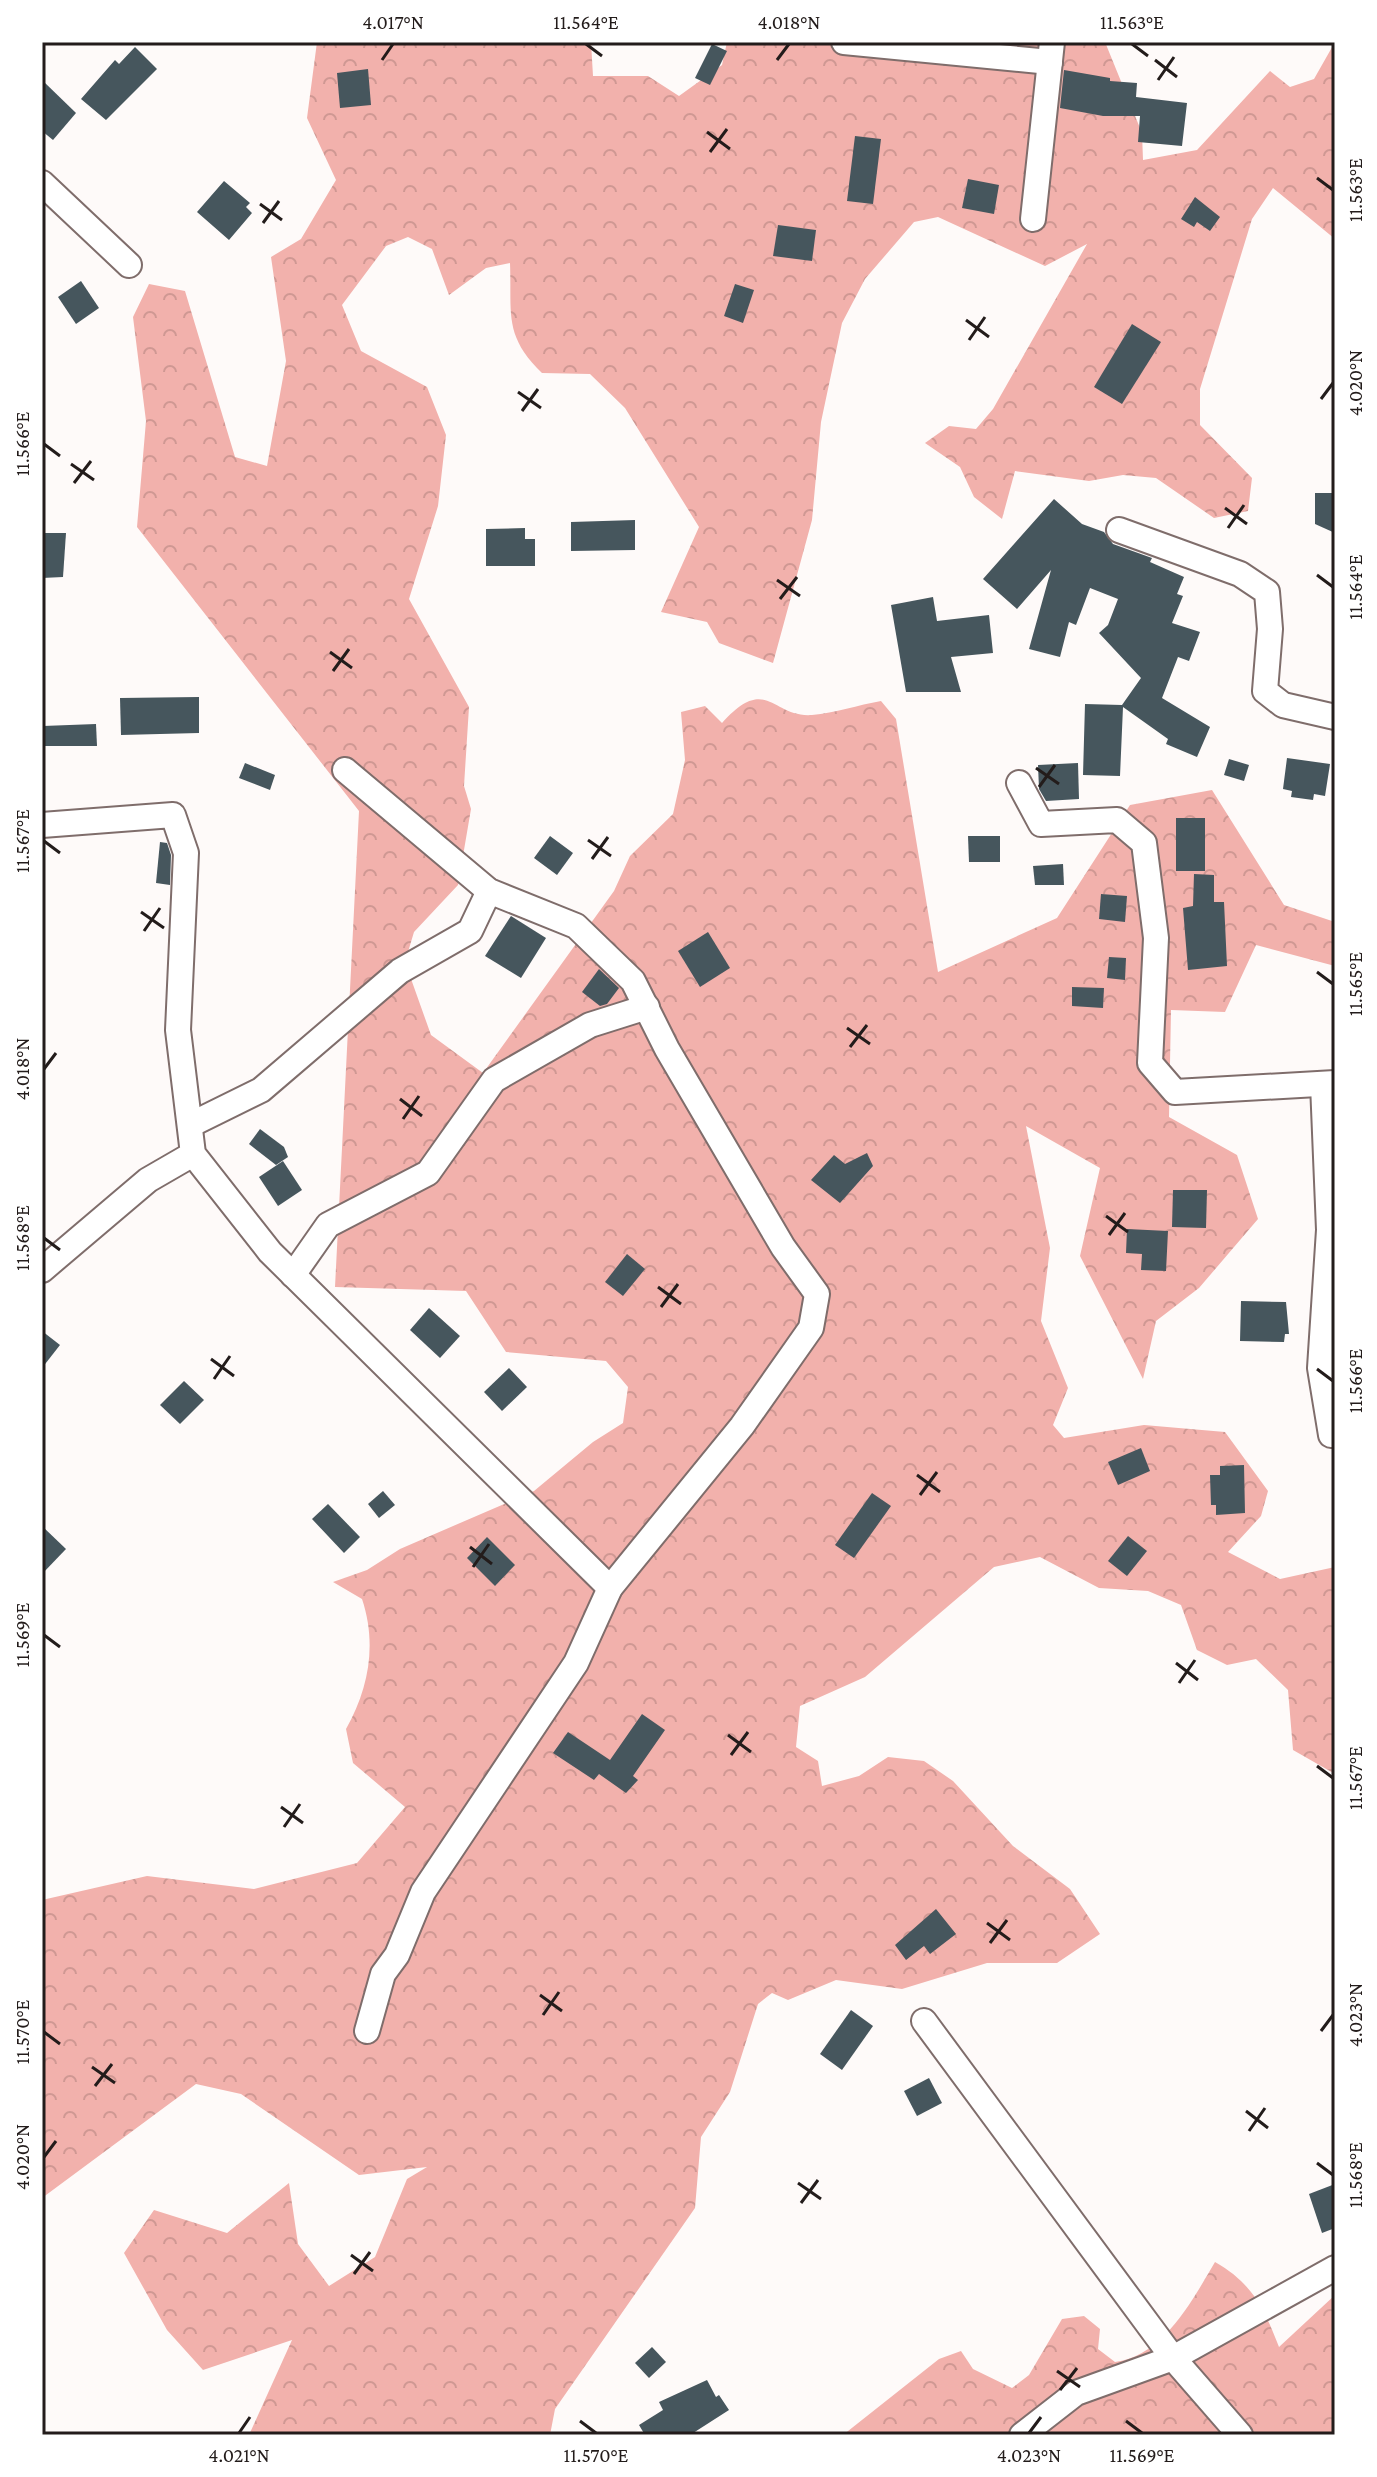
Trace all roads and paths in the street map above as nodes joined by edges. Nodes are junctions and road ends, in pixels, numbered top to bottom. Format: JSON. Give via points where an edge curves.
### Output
{"nodes":[{"id":1,"x":844,"y":42,"type":"edge"},
{"id":2,"x":1051,"y":52,"type":"edge"},
{"id":3,"x":42,"y":183,"type":"edge"},
{"id":4,"x":1033,"y":219,"type":"dead end"},
{"id":5,"x":129,"y":265,"type":"dead end"},
{"id":6,"x":1119,"y":530,"type":"dead end"},
{"id":7,"x":1335,"y":717,"type":"edge"},
{"id":8,"x":345,"y":770,"type":"dead end"},
{"id":9,"x":1019,"y":783,"type":"dead end"},
{"id":10,"x":42,"y":825,"type":"edge"},
{"id":11,"x":489,"y":891,"type":"junction"},
{"id":12,"x":647,"y":1007,"type":"junction"},
{"id":13,"x":1329,"y":1083,"type":"edge"},
{"id":14,"x":190,"y":1125,"type":"junction"},
{"id":15,"x":193,"y":1154,"type":"junction"},
{"id":16,"x":42,"y":1270,"type":"edge"},
{"id":17,"x":293,"y":1275,"type":"junction"},
{"id":18,"x":1331,"y":1435,"type":"dead end"},
{"id":19,"x":610,"y":1588,"type":"junction"},
{"id":20,"x":924,"y":2021,"type":"dead end"},
{"id":21,"x":367,"y":2031,"type":"dead end"},
{"id":22,"x":1335,"y":2268,"type":"edge"},
{"id":23,"x":1173,"y":2358,"type":"junction"},
{"id":24,"x":1022,"y":2435,"type":"edge"},
{"id":25,"x":1240,"y":2435,"type":"edge"}],
"edges":[{"from":1,"to":2,"type":"street"},
{"from":2,"to":4,"type":"street"},
{"from":3,"to":5,"type":"street"},
{"from":6,"to":7,"type":"street","via":[[1240,574],[1267,592],[1265,691],[1283,705]]},
{"from":8,"to":11,"type":"street"},
{"from":9,"to":13,"type":"street","via":[[1041,824],[1117,820],[1144,843],[1156,938],[1150,1063],[1175,1092]]},
{"from":10,"to":14,"type":"street","via":[[173,815],[186,853],[178,1030]]},
{"from":11,"to":12,"type":"street","via":[[576,926],[633,981]]},
{"from":11,"to":14,"type":"street","via":[[470,931],[400,971],[261,1090]]},
{"from":12,"to":17,"type":"street","via":[[590,1025],[494,1080],[428,1173],[328,1225]]},
{"from":12,"to":19,"type":"street","via":[[783,1247],[817,1294],[811,1328],[786,1365]]},
{"from":13,"to":18,"type":"street","via":[[1329,1230],[1320,1368]]},
{"from":14,"to":15,"type":"street"},
{"from":15,"to":16,"type":"street","via":[[148,1180]]},
{"from":15,"to":17,"type":"street"},
{"from":17,"to":19,"type":"street"},
{"from":19,"to":21,"type":"street","via":[[576,1663],[423,1892],[397,1955],[383,1974]]},
{"from":20,"to":23,"type":"street"},
{"from":22,"to":23,"type":"street"},
{"from":23,"to":24,"type":"street","via":[[1076,2393]]},
{"from":23,"to":25,"type":"street"}]}
